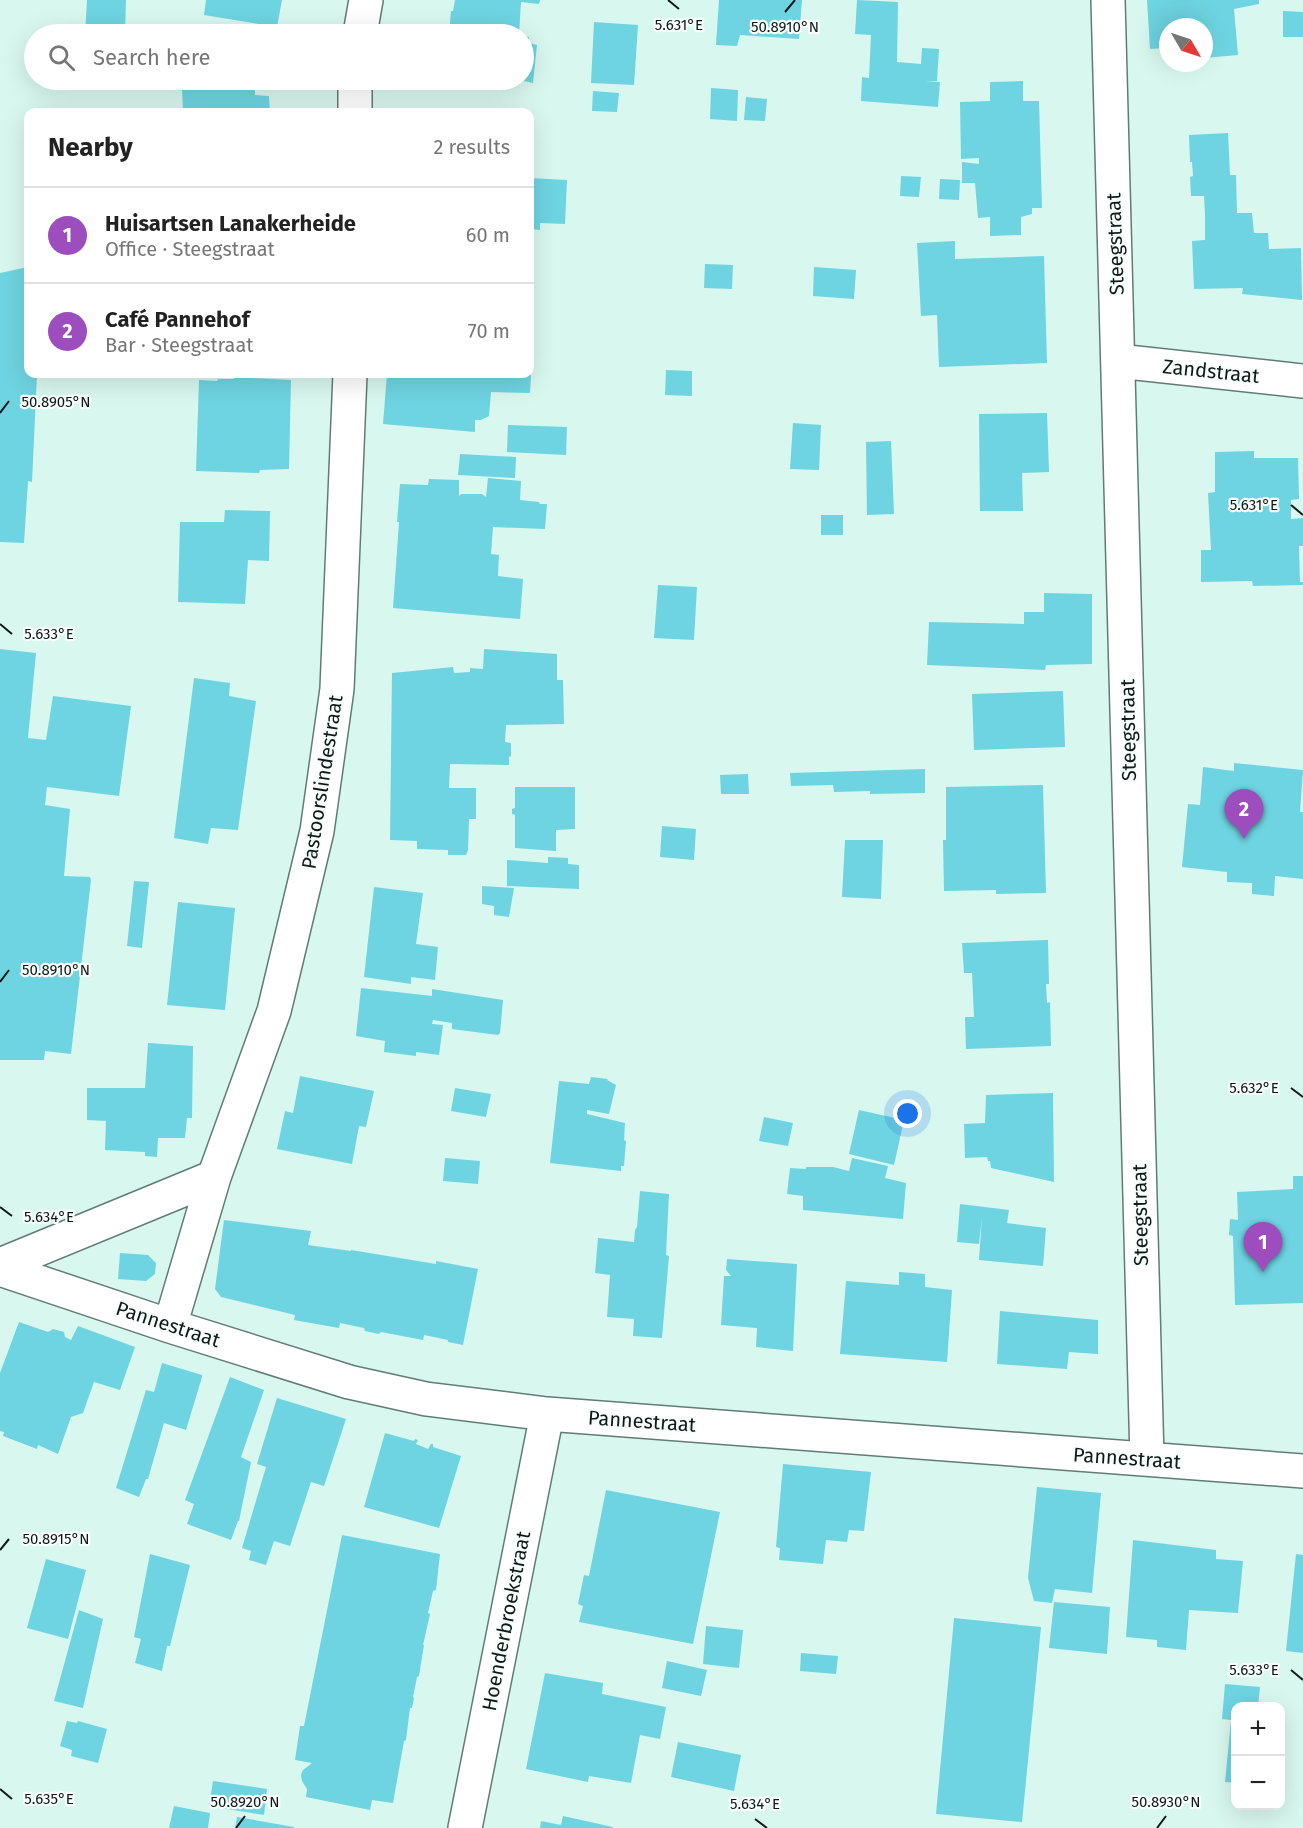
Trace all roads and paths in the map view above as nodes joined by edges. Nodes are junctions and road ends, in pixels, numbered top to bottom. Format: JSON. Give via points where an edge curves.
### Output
{"nodes":[{"id":1,"x":366,"y":0,"type":"edge"},
{"id":2,"x":1108,"y":0,"type":"edge"},
{"id":3,"x":362,"y":24,"type":"edge"},
{"id":4,"x":356,"y":90,"type":"edge"},
{"id":5,"x":355,"y":108,"type":"edge"},
{"id":6,"x":1118,"y":362,"type":"junction"},
{"id":7,"x":350,"y":378,"type":"edge"},
{"id":8,"x":1303,"y":381,"type":"edge"},
{"id":9,"x":214,"y":1176,"type":"junction"},
{"id":10,"x":0,"y":1267,"type":"edge"},
{"id":11,"x":170,"y":1326,"type":"junction"},
{"id":12,"x":547,"y":1414,"type":"junction"},
{"id":13,"x":1147,"y":1459,"type":"junction"},
{"id":14,"x":1303,"y":1471,"type":"edge"},
{"id":15,"x":465,"y":1828,"type":"edge"}],
"edges":[{"from":1,"to":3,"type":"street"},
{"from":2,"to":6,"type":"street","name":"Steegstraat"},
{"from":4,"to":5,"type":"street"},
{"from":6,"to":8,"type":"street","name":"Zandstraat"},
{"from":6,"to":13,"type":"street","name":"Steegstraat"},
{"from":7,"to":9,"type":"street","name":"Pastoorslindestraat","via":[[337,689],[317,831],[274,1011]]},
{"from":9,"to":10,"type":"street"},
{"from":9,"to":11,"type":"street","name":"Pastoorslindestraat"},
{"from":10,"to":11,"type":"street","name":"Pannestraat"},
{"from":11,"to":12,"type":"street","name":"Pannestraat","via":[[350,1382],[426,1399]]},
{"from":12,"to":13,"type":"street","name":"Pannestraat"},
{"from":12,"to":15,"type":"street","name":"Hoenderbroekstraat"},
{"from":13,"to":14,"type":"street","name":"Pannestraat"}]}
